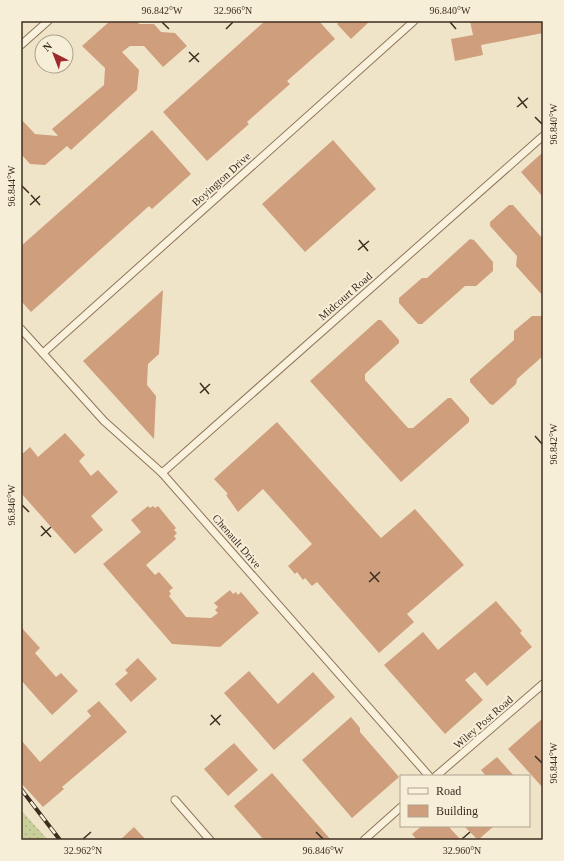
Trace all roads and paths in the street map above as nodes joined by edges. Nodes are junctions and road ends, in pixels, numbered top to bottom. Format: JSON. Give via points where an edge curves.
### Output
{"nodes":[{"id":1,"x":48,"y":21,"type":"edge"},
{"id":2,"x":414,"y":21,"type":"edge"},
{"id":3,"x":21,"y":45,"type":"edge"},
{"id":4,"x":543,"y":136,"type":"edge"},
{"id":5,"x":21,"y":329,"type":"edge"},
{"id":6,"x":42,"y":353,"type":"junction"},
{"id":7,"x":162,"y":473,"type":"junction"},
{"id":8,"x":543,"y":684,"type":"edge"},
{"id":9,"x":428,"y":775,"type":"edge"},
{"id":10,"x":437,"y":775,"type":"edge"},
{"id":11,"x":175,"y":800,"type":"dead end"},
{"id":12,"x":400,"y":808,"type":"edge"},
{"id":13,"x":210,"y":840,"type":"edge"},
{"id":14,"x":364,"y":840,"type":"edge"}],
"edges":[{"from":1,"to":3,"type":"street"},
{"from":2,"to":6,"type":"street","name":"Boyington Drive"},
{"from":4,"to":7,"type":"street","name":"Midcourt Road"},
{"from":5,"to":6,"type":"street","name":"Chenault Drive"},
{"from":6,"to":7,"type":"street","name":"Chenault Drive","via":[[104,421]]},
{"from":7,"to":9,"type":"street","name":"Chenault Drive"},
{"from":8,"to":10,"type":"street","name":"Wiley Post Road"},
{"from":11,"to":13,"type":"street"},
{"from":12,"to":14,"type":"street"}]}
